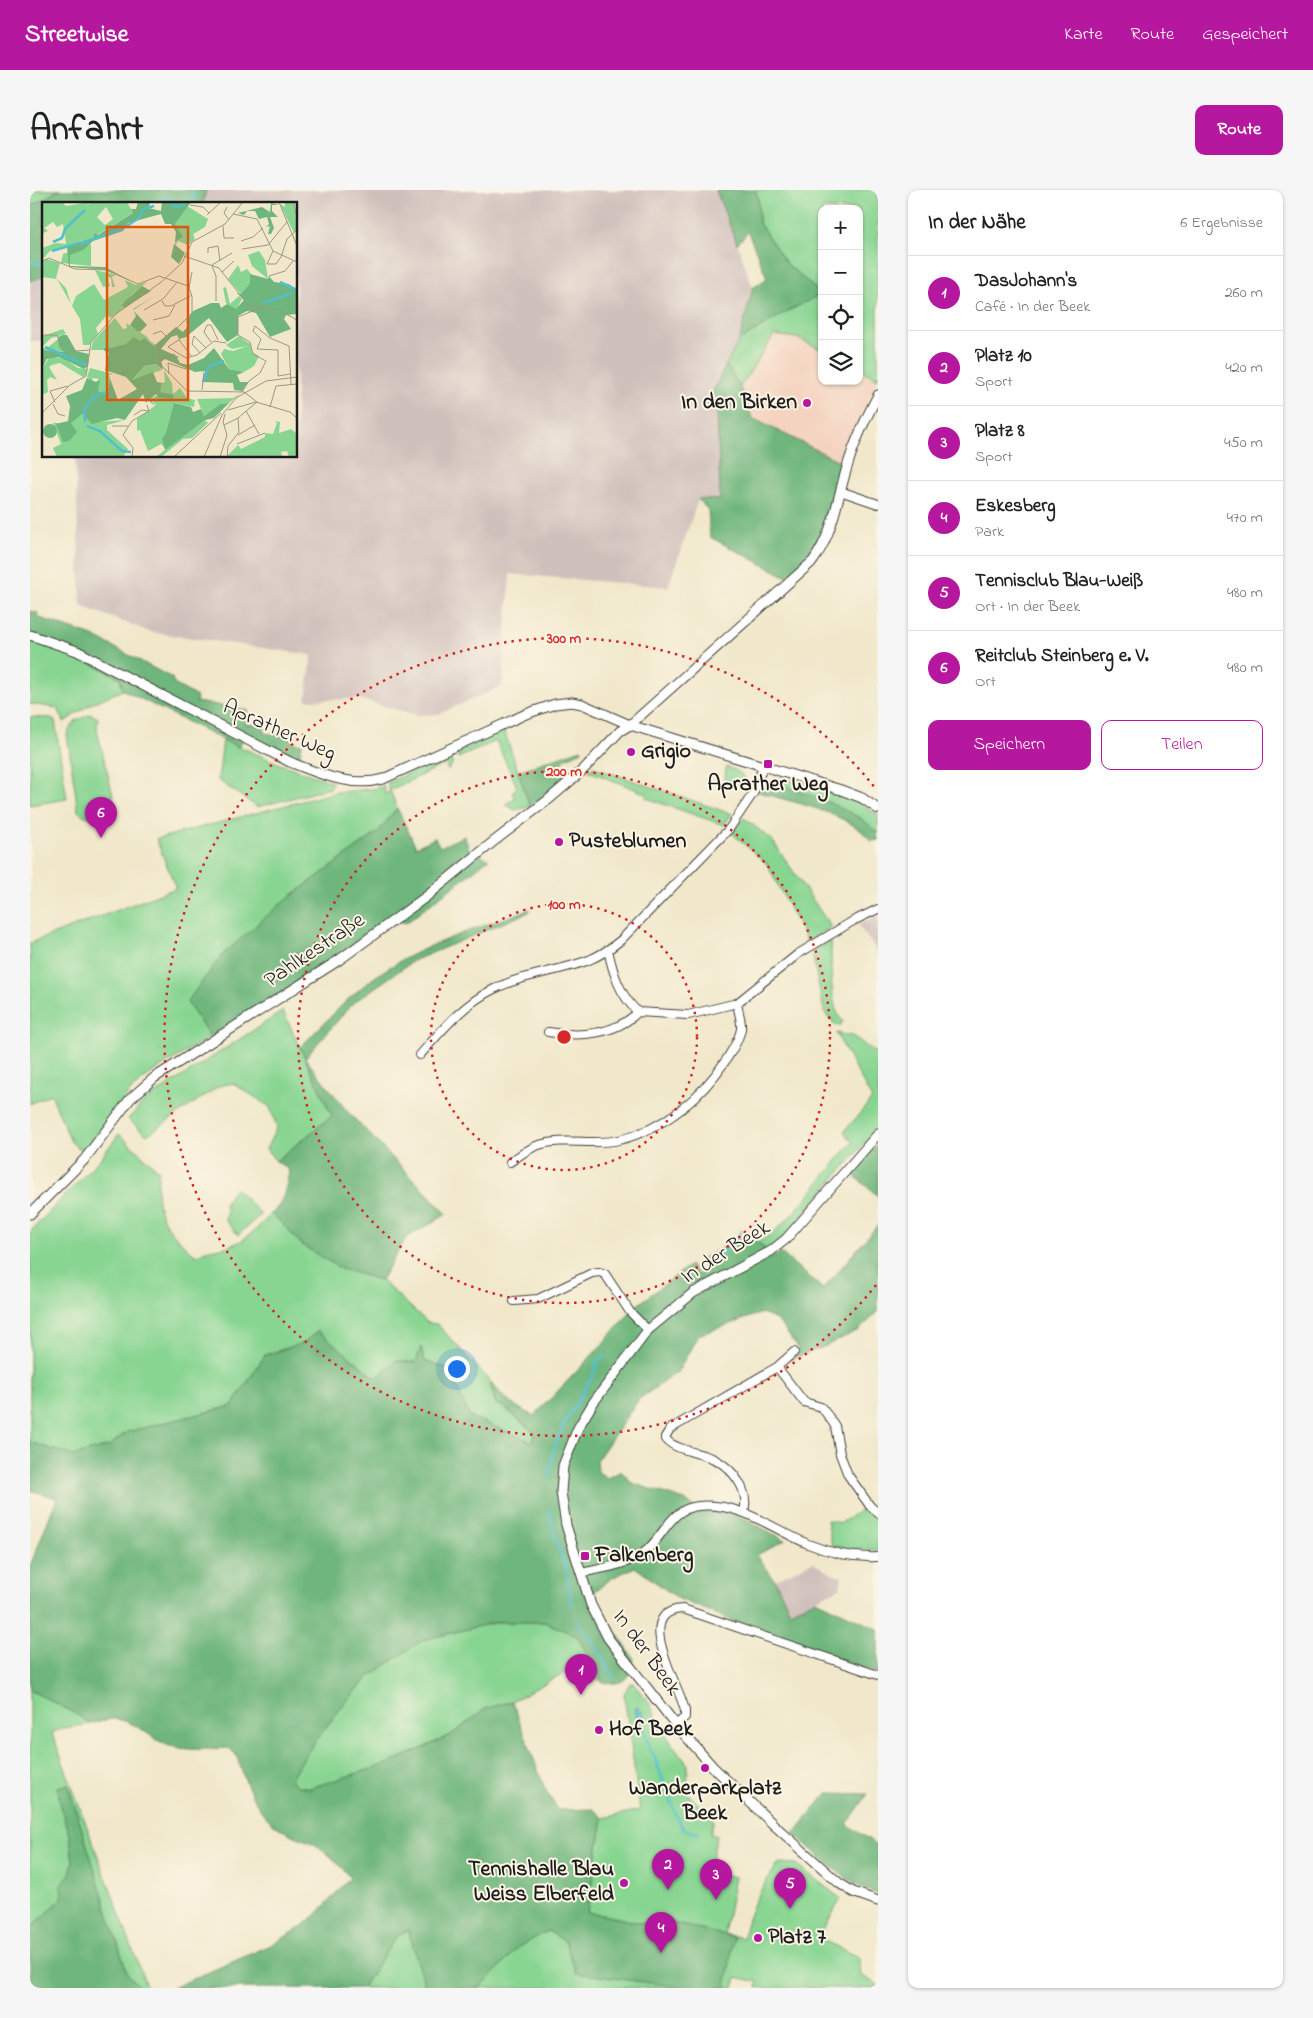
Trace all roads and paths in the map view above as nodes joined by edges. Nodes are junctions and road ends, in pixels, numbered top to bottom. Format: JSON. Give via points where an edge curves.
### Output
{"nodes":[{"id":1,"x":878,"y":395,"type":"edge"},
{"id":2,"x":840,"y":492,"type":"junction"},
{"id":3,"x":878,"y":504,"type":"edge"},
{"id":4,"x":30,"y":635,"type":"edge"},
{"id":5,"x":630,"y":725,"type":"junction"},
{"id":6,"x":762,"y":766,"type":"junction"},
{"id":7,"x":878,"y":809,"type":"edge"},
{"id":8,"x":878,"y":909,"type":"edge"},
{"id":9,"x":608,"y":950,"type":"junction"},
{"id":10,"x":737,"y":1003,"type":"junction"},
{"id":11,"x":638,"y":1012,"type":"junction"},
{"id":12,"x":548,"y":1032,"type":"dead end"},
{"id":13,"x":420,"y":1055,"type":"dead end"},
{"id":14,"x":878,"y":1134,"type":"edge"},
{"id":15,"x":510,"y":1162,"type":"dead end"},
{"id":16,"x":30,"y":1214,"type":"edge"},
{"id":17,"x":514,"y":1301,"type":"dead end"},
{"id":18,"x":648,"y":1330,"type":"junction"},
{"id":19,"x":794,"y":1352,"type":"dead end"},
{"id":20,"x":777,"y":1367,"type":"junction"},
{"id":21,"x":744,"y":1512,"type":"junction"},
{"id":22,"x":878,"y":1513,"type":"edge"},
{"id":23,"x":878,"y":1557,"type":"edge"},
{"id":24,"x":581,"y":1573,"type":"junction"},
{"id":25,"x":878,"y":1675,"type":"edge"},
{"id":26,"x":676,"y":1725,"type":"junction"},
{"id":27,"x":878,"y":1901,"type":"edge"}],
"edges":[{"from":1,"to":2,"type":"street","via":[[861,429]]},
{"from":2,"to":3,"type":"street"},
{"from":2,"to":5,"type":"street","via":[[829,534],[813,561]]},
{"from":4,"to":5,"type":"street","name":"Aprather Weg","via":[[77,651],[290,762],[316,773],[354,782],[383,780],[526,714],[564,702],[582,704]]},
{"from":5,"to":6,"type":"street"},
{"from":5,"to":16,"type":"street","name":"Pahlkestraße","via":[[548,800],[427,896],[338,960],[154,1078],[130,1099],[84,1160]]},
{"from":6,"to":7,"type":"street","via":[[841,790]]},
{"from":6,"to":9,"type":"street","via":[[754,792],[729,829],[628,934]]},
{"from":8,"to":10,"type":"street","via":[[798,954]]},
{"from":9,"to":11,"type":"street","via":[[619,986]]},
{"from":9,"to":13,"type":"street","via":[[589,960],[495,988],[461,1010]]},
{"from":10,"to":11,"type":"street","via":[[688,1015]]},
{"from":10,"to":15,"type":"street","via":[[741,1029],[737,1042],[701,1093],[679,1112],[657,1125],[621,1139],[538,1145]]},
{"from":11,"to":12,"type":"street","via":[[630,1020],[606,1031],[566,1035]]},
{"from":14,"to":18,"type":"street","name":"In der Beek","via":[[786,1239],[771,1251],[693,1293]]},
{"from":17,"to":18,"type":"street","via":[[538,1299],[599,1272],[606,1276],[630,1312]]},
{"from":18,"to":24,"type":"street","name":"In der Beek","via":[[584,1418],[565,1460],[561,1479],[562,1509]]},
{"from":19,"to":20,"type":"street"},
{"from":20,"to":21,"type":"street","via":[[670,1429],[665,1437],[669,1444],[714,1459],[731,1471],[745,1496]]},
{"from":20,"to":22,"type":"street","via":[[804,1402],[821,1407],[835,1426],[848,1475]]},
{"from":21,"to":23,"type":"street","via":[[808,1544],[856,1557]]},
{"from":21,"to":24,"type":"street","via":[[709,1506],[684,1510],[670,1520],[643,1553],[620,1564]]},
{"from":24,"to":26,"type":"street","name":"In der Beek","via":[[591,1605],[608,1638]]},
{"from":25,"to":26,"type":"street","name":"In der Beek","via":[[683,1609],[673,1609],[662,1618],[660,1633],[663,1654],[686,1711],[685,1717]]},
{"from":26,"to":27,"type":"street","name":"In der Beek","via":[[714,1768],[839,1883]]}]}
